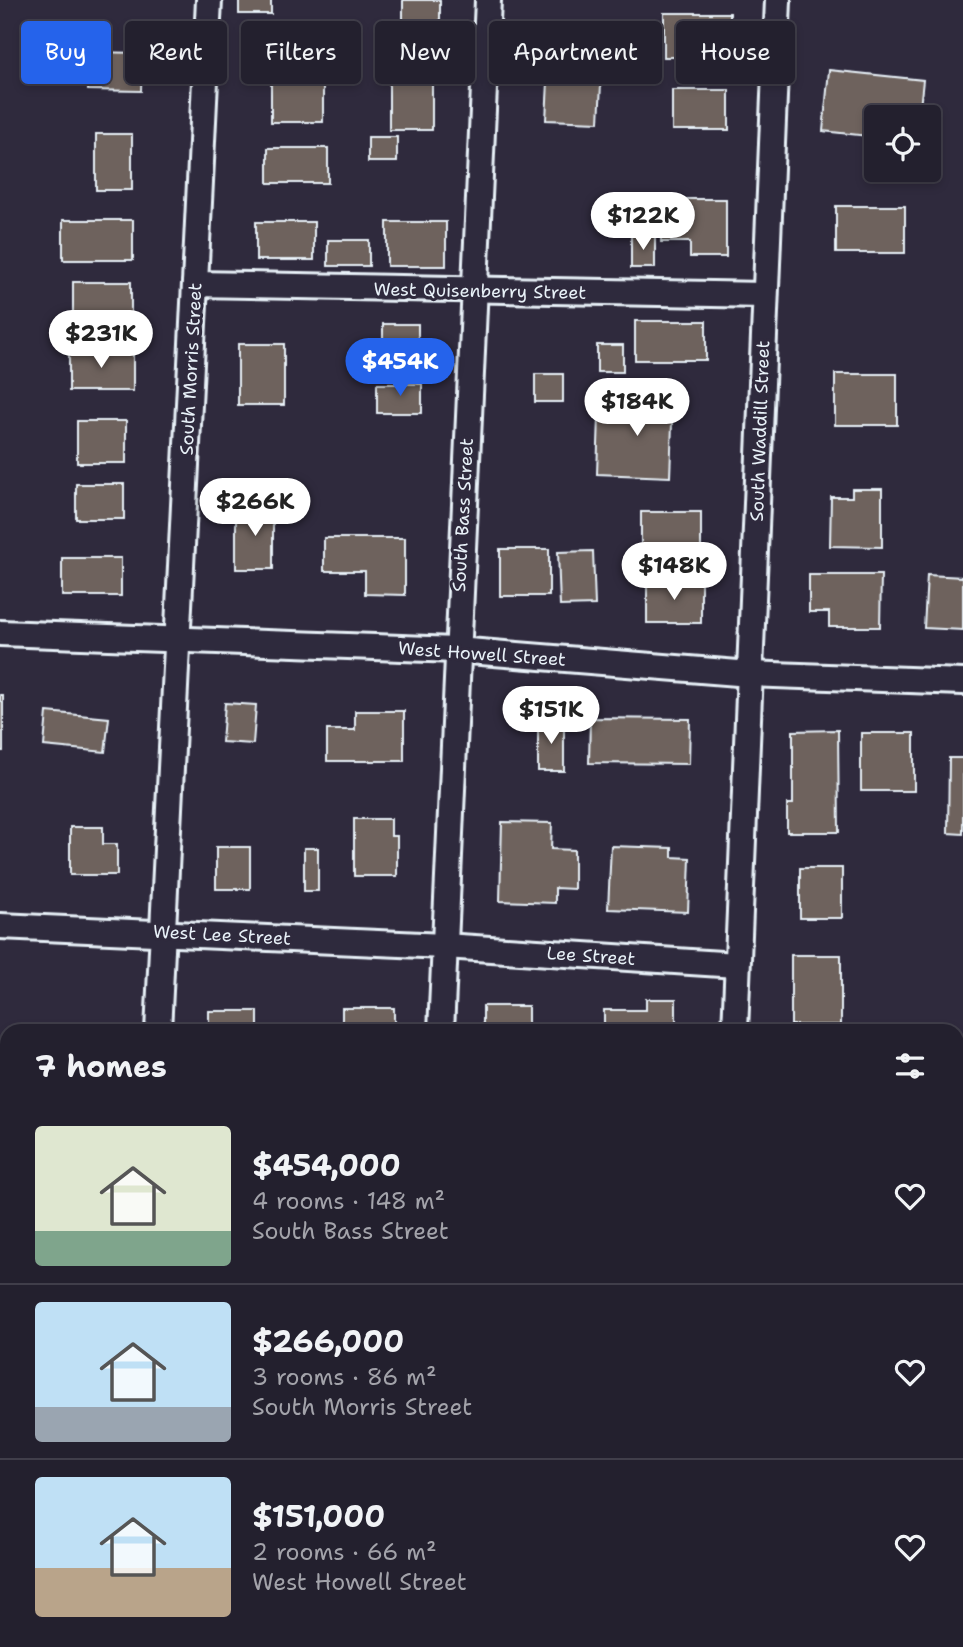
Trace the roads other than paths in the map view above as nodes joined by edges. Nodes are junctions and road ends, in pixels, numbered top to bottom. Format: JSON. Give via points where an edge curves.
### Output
{"nodes":[{"id":1,"x":209,"y":0,"type":"edge"},
{"id":2,"x":488,"y":0,"type":"edge"},
{"id":3,"x":778,"y":0,"type":"edge"},
{"id":4,"x":195,"y":284,"type":"junction"},
{"id":5,"x":476,"y":292,"type":"junction"},
{"id":6,"x":765,"y":295,"type":"junction"},
{"id":7,"x":0,"y":633,"type":"edge"},
{"id":8,"x":178,"y":640,"type":"junction"},
{"id":9,"x":456,"y":650,"type":"junction"},
{"id":10,"x":750,"y":674,"type":"junction"},
{"id":11,"x":963,"y":682,"type":"edge"},
{"id":12,"x":0,"y":926,"type":"edge"},
{"id":13,"x":162,"y":932,"type":"junction"},
{"id":14,"x":444,"y":946,"type":"junction"},
{"id":15,"x":737,"y":965,"type":"junction"},
{"id":16,"x":158,"y":1024,"type":"edge"},
{"id":17,"x":441,"y":1024,"type":"edge"},
{"id":18,"x":735,"y":1024,"type":"edge"}],
"edges":[{"from":1,"to":4,"type":"street","name":"South Morris Street"},
{"from":2,"to":5,"type":"street","name":"South Bass Street"},
{"from":3,"to":6,"type":"street","name":"South Waddill Street"},
{"from":4,"to":5,"type":"street","name":"West Quisenberry Street"},
{"from":4,"to":8,"type":"street","name":"South Morris Street"},
{"from":5,"to":6,"type":"street","name":"West Quisenberry Street"},
{"from":5,"to":9,"type":"street","name":"South Bass Street"},
{"from":6,"to":10,"type":"street","name":"South Waddill Street"},
{"from":7,"to":8,"type":"street","name":"West Howell Street"},
{"from":8,"to":9,"type":"street","name":"West Howell Street"},
{"from":8,"to":13,"type":"street","name":"South Morris Street"},
{"from":9,"to":10,"type":"street","name":"West Howell Street"},
{"from":9,"to":14,"type":"street","name":"South Bass Street"},
{"from":10,"to":11,"type":"street","name":"West Howell Street"},
{"from":10,"to":15,"type":"street","name":"South Waddill Street"},
{"from":12,"to":13,"type":"street","name":"West Lee Street"},
{"from":13,"to":14,"type":"street","name":"West Lee Street"},
{"from":13,"to":16,"type":"street","name":"South Morris Street"},
{"from":14,"to":15,"type":"street","name":"Lee Street"},
{"from":14,"to":17,"type":"street","name":"South Bass Street"},
{"from":15,"to":18,"type":"street","name":"South Waddill Street"}]}
